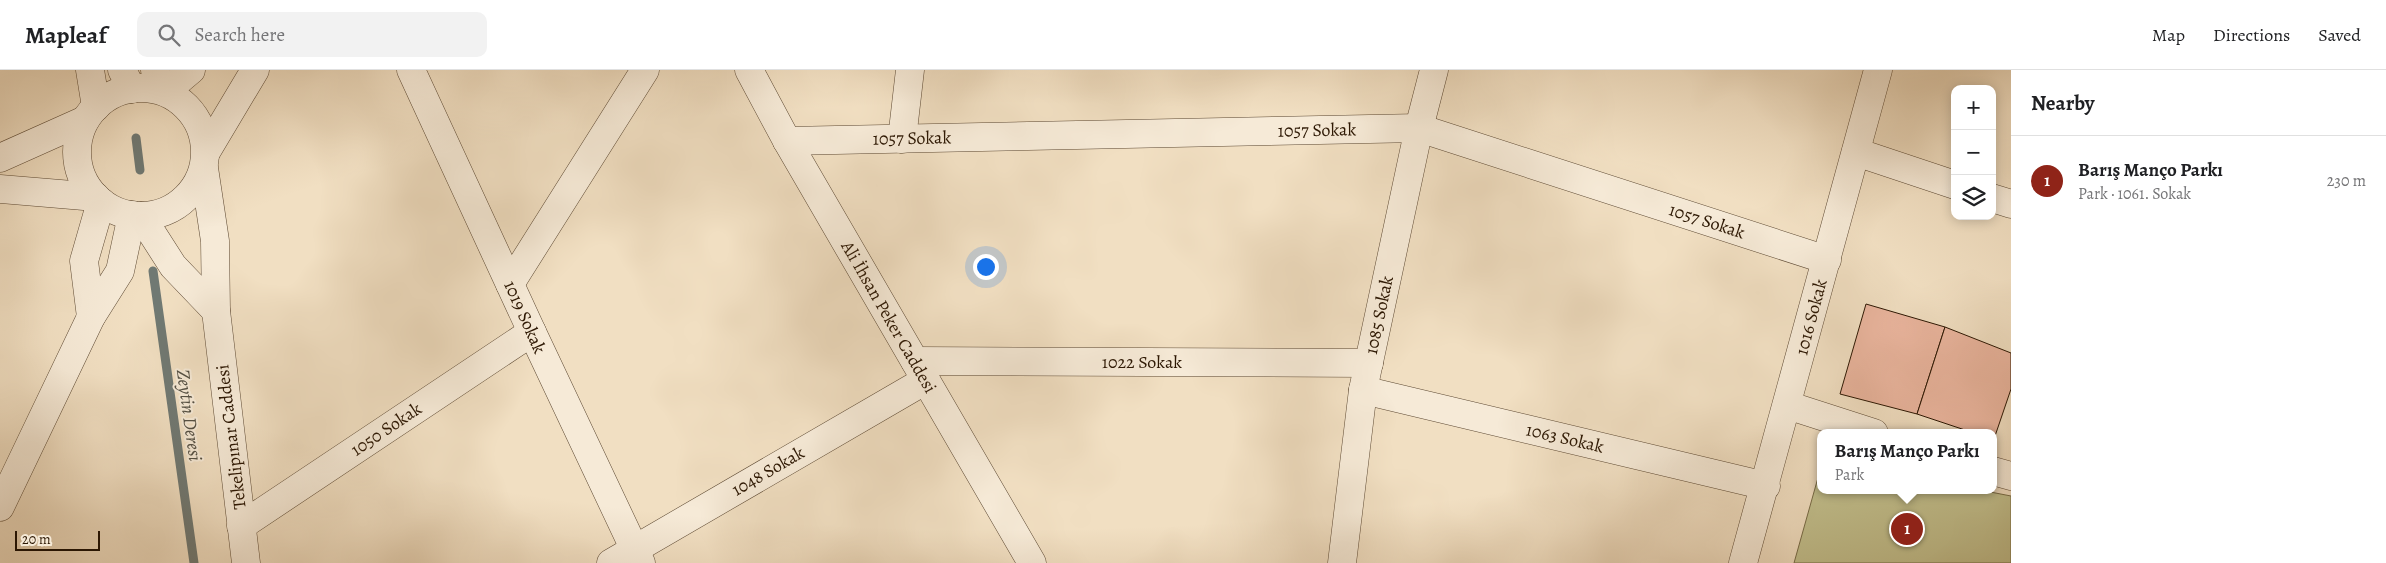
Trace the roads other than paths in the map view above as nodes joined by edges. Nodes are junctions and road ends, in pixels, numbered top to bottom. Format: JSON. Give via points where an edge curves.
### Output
{"nodes":[{"id":1,"x":90,"y":70,"type":"edge"},
{"id":2,"x":191,"y":70,"type":"edge"},
{"id":3,"x":255,"y":70,"type":"edge"},
{"id":4,"x":411,"y":70,"type":"edge"},
{"id":5,"x":645,"y":70,"type":"edge"},
{"id":6,"x":749,"y":70,"type":"edge"},
{"id":7,"x":910,"y":70,"type":"edge"},
{"id":8,"x":1434,"y":70,"type":"edge"},
{"id":9,"x":1878,"y":70,"type":"edge"},
{"id":10,"x":147,"y":82,"type":"edge"},
{"id":11,"x":90,"y":113,"type":"junction"},
{"id":12,"x":1419,"y":128,"type":"junction"},
{"id":13,"x":902,"y":139,"type":"junction"},
{"id":14,"x":787,"y":141,"type":"junction"},
{"id":15,"x":1856,"y":152,"type":"junction"},
{"id":16,"x":0,"y":158,"type":"edge"},
{"id":17,"x":205,"y":160,"type":"junction"},
{"id":18,"x":1951,"y":185,"type":"edge"},
{"id":19,"x":0,"y":189,"type":"edge"},
{"id":20,"x":1996,"y":199,"type":"edge"},
{"id":21,"x":98,"y":200,"type":"junction"},
{"id":22,"x":2011,"y":204,"type":"edge"},
{"id":23,"x":136,"y":216,"type":"junction"},
{"id":24,"x":1827,"y":260,"type":"junction"},
{"id":25,"x":510,"y":284,"type":"junction"},
{"id":26,"x":216,"y":311,"type":"junction"},
{"id":27,"x":91,"y":317,"type":"junction"},
{"id":28,"x":532,"y":332,"type":"junction"},
{"id":29,"x":1369,"y":363,"type":"junction"},
{"id":30,"x":920,"y":371,"type":"junction"},
{"id":31,"x":1363,"y":390,"type":"junction"},
{"id":32,"x":1787,"y":405,"type":"junction"},
{"id":33,"x":1862,"y":429,"type":"edge"},
{"id":34,"x":1997,"y":472,"type":"edge"},
{"id":35,"x":2011,"y":476,"type":"edge"},
{"id":36,"x":1766,"y":486,"type":"junction"},
{"id":37,"x":0,"y":507,"type":"edge"},
{"id":38,"x":241,"y":526,"type":"junction"},
{"id":39,"x":638,"y":555,"type":"edge"},
{"id":40,"x":246,"y":563,"type":"edge"},
{"id":41,"x":611,"y":563,"type":"edge"},
{"id":42,"x":1032,"y":563,"type":"edge"},
{"id":43,"x":1342,"y":563,"type":"edge"},
{"id":44,"x":1743,"y":563,"type":"edge"}],
"edges":[{"from":1,"to":11,"type":"street"},
{"from":2,"to":10,"type":"street"},
{"from":3,"to":17,"type":"street"},
{"from":4,"to":25,"type":"street","name":"1019 Sokak"},
{"from":5,"to":25,"type":"street"},
{"from":6,"to":14,"type":"street","name":"Ali İhsan Peker Caddesi"},
{"from":7,"to":13,"type":"street"},
{"from":8,"to":12,"type":"street","name":"1085 Sokak"},
{"from":9,"to":15,"type":"street","name":"1016 Sokak"},
{"from":10,"to":11,"type":"street","via":[[109,96]]},
{"from":10,"to":17,"type":"street","via":[[187,106],[197,119],[203,135]]},
{"from":11,"to":16,"type":"street"},
{"from":11,"to":21,"type":"street","via":[[79,136],[77,152],[79,169]]},
{"from":12,"to":13,"type":"street","name":"1057 Sokak"},
{"from":12,"to":24,"type":"street","name":"1057 Sokak"},
{"from":12,"to":29,"type":"street","name":"1085 Sokak"},
{"from":13,"to":14,"type":"street","name":"1057 Sokak"},
{"from":14,"to":30,"type":"street","name":"Ali İhsan Peker Caddesi"},
{"from":15,"to":18,"type":"street"},
{"from":15,"to":24,"type":"street","name":"1016 Sokak"},
{"from":17,"to":23,"type":"street","via":[[197,184],[174,208],[158,214]]},
{"from":17,"to":26,"type":"street","name":"Tekelipınar Caddesi","via":[[215,241]]},
{"from":19,"to":21,"type":"street"},
{"from":20,"to":22,"type":"street"},
{"from":21,"to":23,"type":"street","via":[[109,208]]},
{"from":21,"to":27,"type":"street","via":[[84,261]]},
{"from":23,"to":26,"type":"street","via":[[173,266]]},
{"from":23,"to":27,"type":"street","via":[[120,271]]},
{"from":24,"to":32,"type":"street","name":"1016 Sokak"},
{"from":25,"to":28,"type":"street","name":"1019 Sokak"},
{"from":26,"to":38,"type":"street","name":"Tekelipınar Caddesi"},
{"from":27,"to":37,"type":"street"},
{"from":28,"to":38,"type":"street","name":"1050 Sokak"},
{"from":28,"to":39,"type":"street","name":"1019 Sokak"},
{"from":29,"to":30,"type":"street","name":"1022 Sokak"},
{"from":29,"to":31,"type":"street","name":"1085 Sokak"},
{"from":30,"to":39,"type":"street","name":"1048 Sokak"},
{"from":30,"to":42,"type":"street","name":"Ali İhsan Peker Caddesi"},
{"from":31,"to":36,"type":"street","name":"1063 Sokak"},
{"from":31,"to":43,"type":"street","name":"1085 Sokak"},
{"from":32,"to":33,"type":"street"},
{"from":32,"to":36,"type":"street","name":"1016 Sokak"},
{"from":34,"to":35,"type":"street"},
{"from":36,"to":44,"type":"street","name":"1016 Sokak"},
{"from":38,"to":40,"type":"street","name":"Tekelipınar Caddesi"},
{"from":39,"to":41,"type":"street","name":"1048 Sokak"}]}
